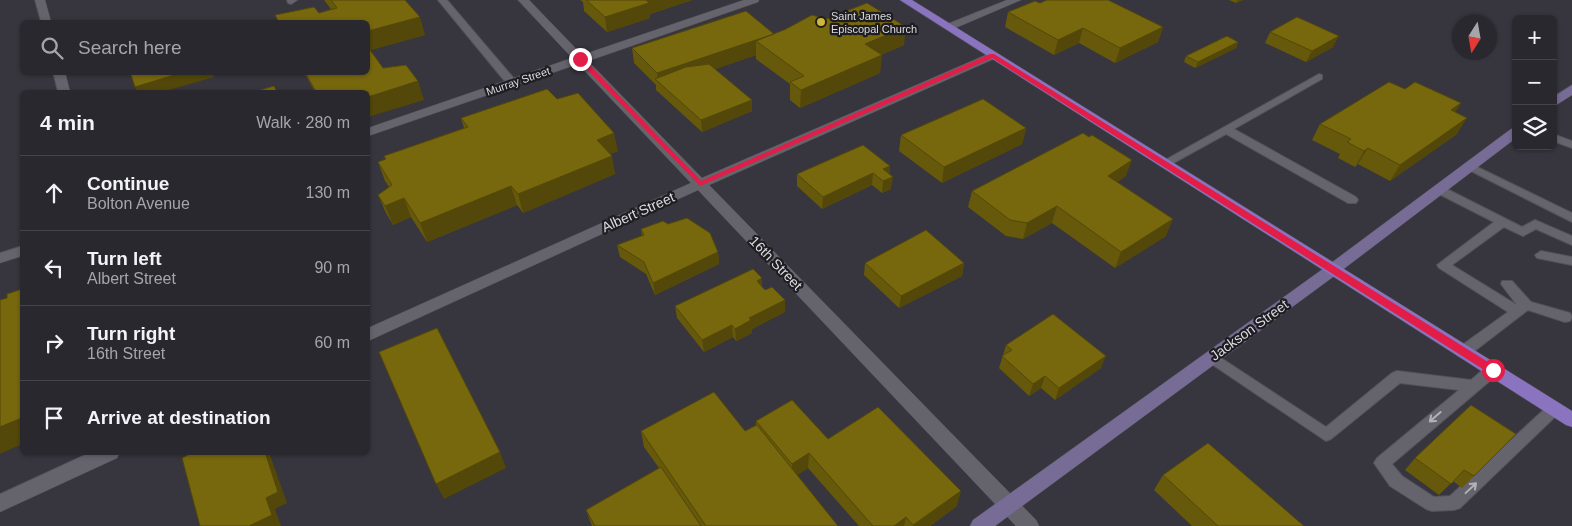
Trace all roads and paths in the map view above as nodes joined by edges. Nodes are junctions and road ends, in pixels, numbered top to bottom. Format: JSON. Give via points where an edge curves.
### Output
{"nodes":[{"id":1,"x":40,"y":0,"type":"edge"},
{"id":2,"x":442,"y":0,"type":"edge"},
{"id":3,"x":524,"y":0,"type":"edge"},
{"id":4,"x":754,"y":0,"type":"edge"},
{"id":5,"x":905,"y":0,"type":"edge"},
{"id":6,"x":1016,"y":0,"type":"edge"},
{"id":7,"x":45,"y":20,"type":"edge"},
{"id":8,"x":949,"y":27,"type":"junction"},
{"id":9,"x":992,"y":56,"type":"junction"},
{"id":10,"x":580,"y":59,"type":"junction"},
{"id":11,"x":60,"y":75,"type":"edge"},
{"id":12,"x":1319,"y":78,"type":"dead end"},
{"id":13,"x":512,"y":83,"type":"junction"},
{"id":14,"x":1572,"y":89,"type":"edge"},
{"id":15,"x":64,"y":90,"type":"edge"},
{"id":16,"x":1557,"y":100,"type":"edge"},
{"id":17,"x":1226,"y":129,"type":"junction"},
{"id":18,"x":370,"y":131,"type":"edge"},
{"id":19,"x":1512,"y":135,"type":"edge"},
{"id":20,"x":1557,"y":138,"type":"edge"},
{"id":21,"x":1572,"y":145,"type":"edge"},
{"id":22,"x":1164,"y":164,"type":"junction"},
{"id":23,"x":1469,"y":166,"type":"junction"},
{"id":24,"x":700,"y":184,"type":"junction"},
{"id":25,"x":1439,"y":189,"type":"junction"},
{"id":26,"x":1352,"y":200,"type":"dead end"},
{"id":27,"x":1572,"y":218,"type":"edge"},
{"id":28,"x":1503,"y":222,"type":"junction"},
{"id":29,"x":1572,"y":241,"type":"edge"},
{"id":30,"x":20,"y":251,"type":"edge"},
{"id":31,"x":1541,"y":255,"type":"dead end"},
{"id":32,"x":0,"y":258,"type":"edge"},
{"id":33,"x":1572,"y":261,"type":"edge"},
{"id":34,"x":1332,"y":270,"type":"junction"},
{"id":35,"x":1507,"y":284,"type":"dead end"},
{"id":36,"x":1522,"y":308,"type":"junction"},
{"id":37,"x":1565,"y":317,"type":"dead end"},
{"id":38,"x":370,"y":335,"type":"edge"},
{"id":39,"x":1463,"y":352,"type":"junction"},
{"id":40,"x":1212,"y":357,"type":"junction"},
{"id":41,"x":1493,"y":370,"type":"junction"},
{"id":42,"x":1472,"y":386,"type":"junction"},
{"id":43,"x":1554,"y":409,"type":"junction"},
{"id":44,"x":1572,"y":420,"type":"edge"},
{"id":45,"x":104,"y":455,"type":"edge"},
{"id":46,"x":0,"y":503,"type":"edge"},
{"id":47,"x":1009,"y":505,"type":"junction"},
{"id":48,"x":980,"y":526,"type":"edge"},
{"id":49,"x":1030,"y":526,"type":"edge"}],
"edges":[{"from":1,"to":7,"type":"street"},
{"from":2,"to":13,"type":"lane"},
{"from":3,"to":10,"type":"street","name":"16th Street"},
{"from":4,"to":10,"type":"street","name":"Murray Street"},
{"from":5,"to":8,"type":"main road"},
{"from":6,"to":8,"type":"street"},
{"from":8,"to":9,"type":"main road"},
{"from":9,"to":22,"type":"main road"},
{"from":9,"to":24,"type":"street","name":"Albert Street"},
{"from":10,"to":13,"type":"street","name":"Murray Street"},
{"from":10,"to":24,"type":"street","name":"16th Street"},
{"from":11,"to":15,"type":"street"},
{"from":12,"to":17,"type":"lane"},
{"from":13,"to":18,"type":"street","name":"Murray Street"},
{"from":14,"to":16,"type":"main road"},
{"from":17,"to":22,"type":"lane"},
{"from":17,"to":26,"type":"lane"},
{"from":19,"to":23,"type":"main road","name":"Jackson Street"},
{"from":20,"to":21,"type":"lane"},
{"from":22,"to":34,"type":"main road"},
{"from":23,"to":25,"type":"main road","name":"Jackson Street"},
{"from":23,"to":27,"type":"lane"},
{"from":24,"to":38,"type":"street","name":"Albert Street"},
{"from":24,"to":47,"type":"street","name":"16th Street"},
{"from":25,"to":28,"type":"lane"},
{"from":25,"to":34,"type":"main road","name":"Jackson Street"},
{"from":28,"to":29,"type":"lane","via":[[1523,232],[1535,224]]},
{"from":28,"to":36,"type":"lane","via":[[1443,265]]},
{"from":30,"to":32,"type":"street"},
{"from":31,"to":33,"type":"lane"},
{"from":34,"to":39,"type":"main road"},
{"from":34,"to":40,"type":"main road","name":"Jackson Street"},
{"from":35,"to":36,"type":"lane"},
{"from":36,"to":37,"type":"lane"},
{"from":36,"to":39,"type":"lane"},
{"from":39,"to":41,"type":"main road"},
{"from":40,"to":42,"type":"lane","via":[[1326,435],[1397,377]]},
{"from":40,"to":47,"type":"main road","name":"Jackson Street"},
{"from":41,"to":42,"type":"lane"},
{"from":41,"to":43,"type":"main road"},
{"from":42,"to":43,"type":"lane","one_way":true,"via":[[1382,463],[1396,481],[1432,504],[1454,503]]},
{"from":43,"to":44,"type":"main road"},
{"from":45,"to":46,"type":"street"},
{"from":47,"to":48,"type":"main road","name":"Jackson Street"},
{"from":47,"to":49,"type":"street","name":"16th Street"}]}
